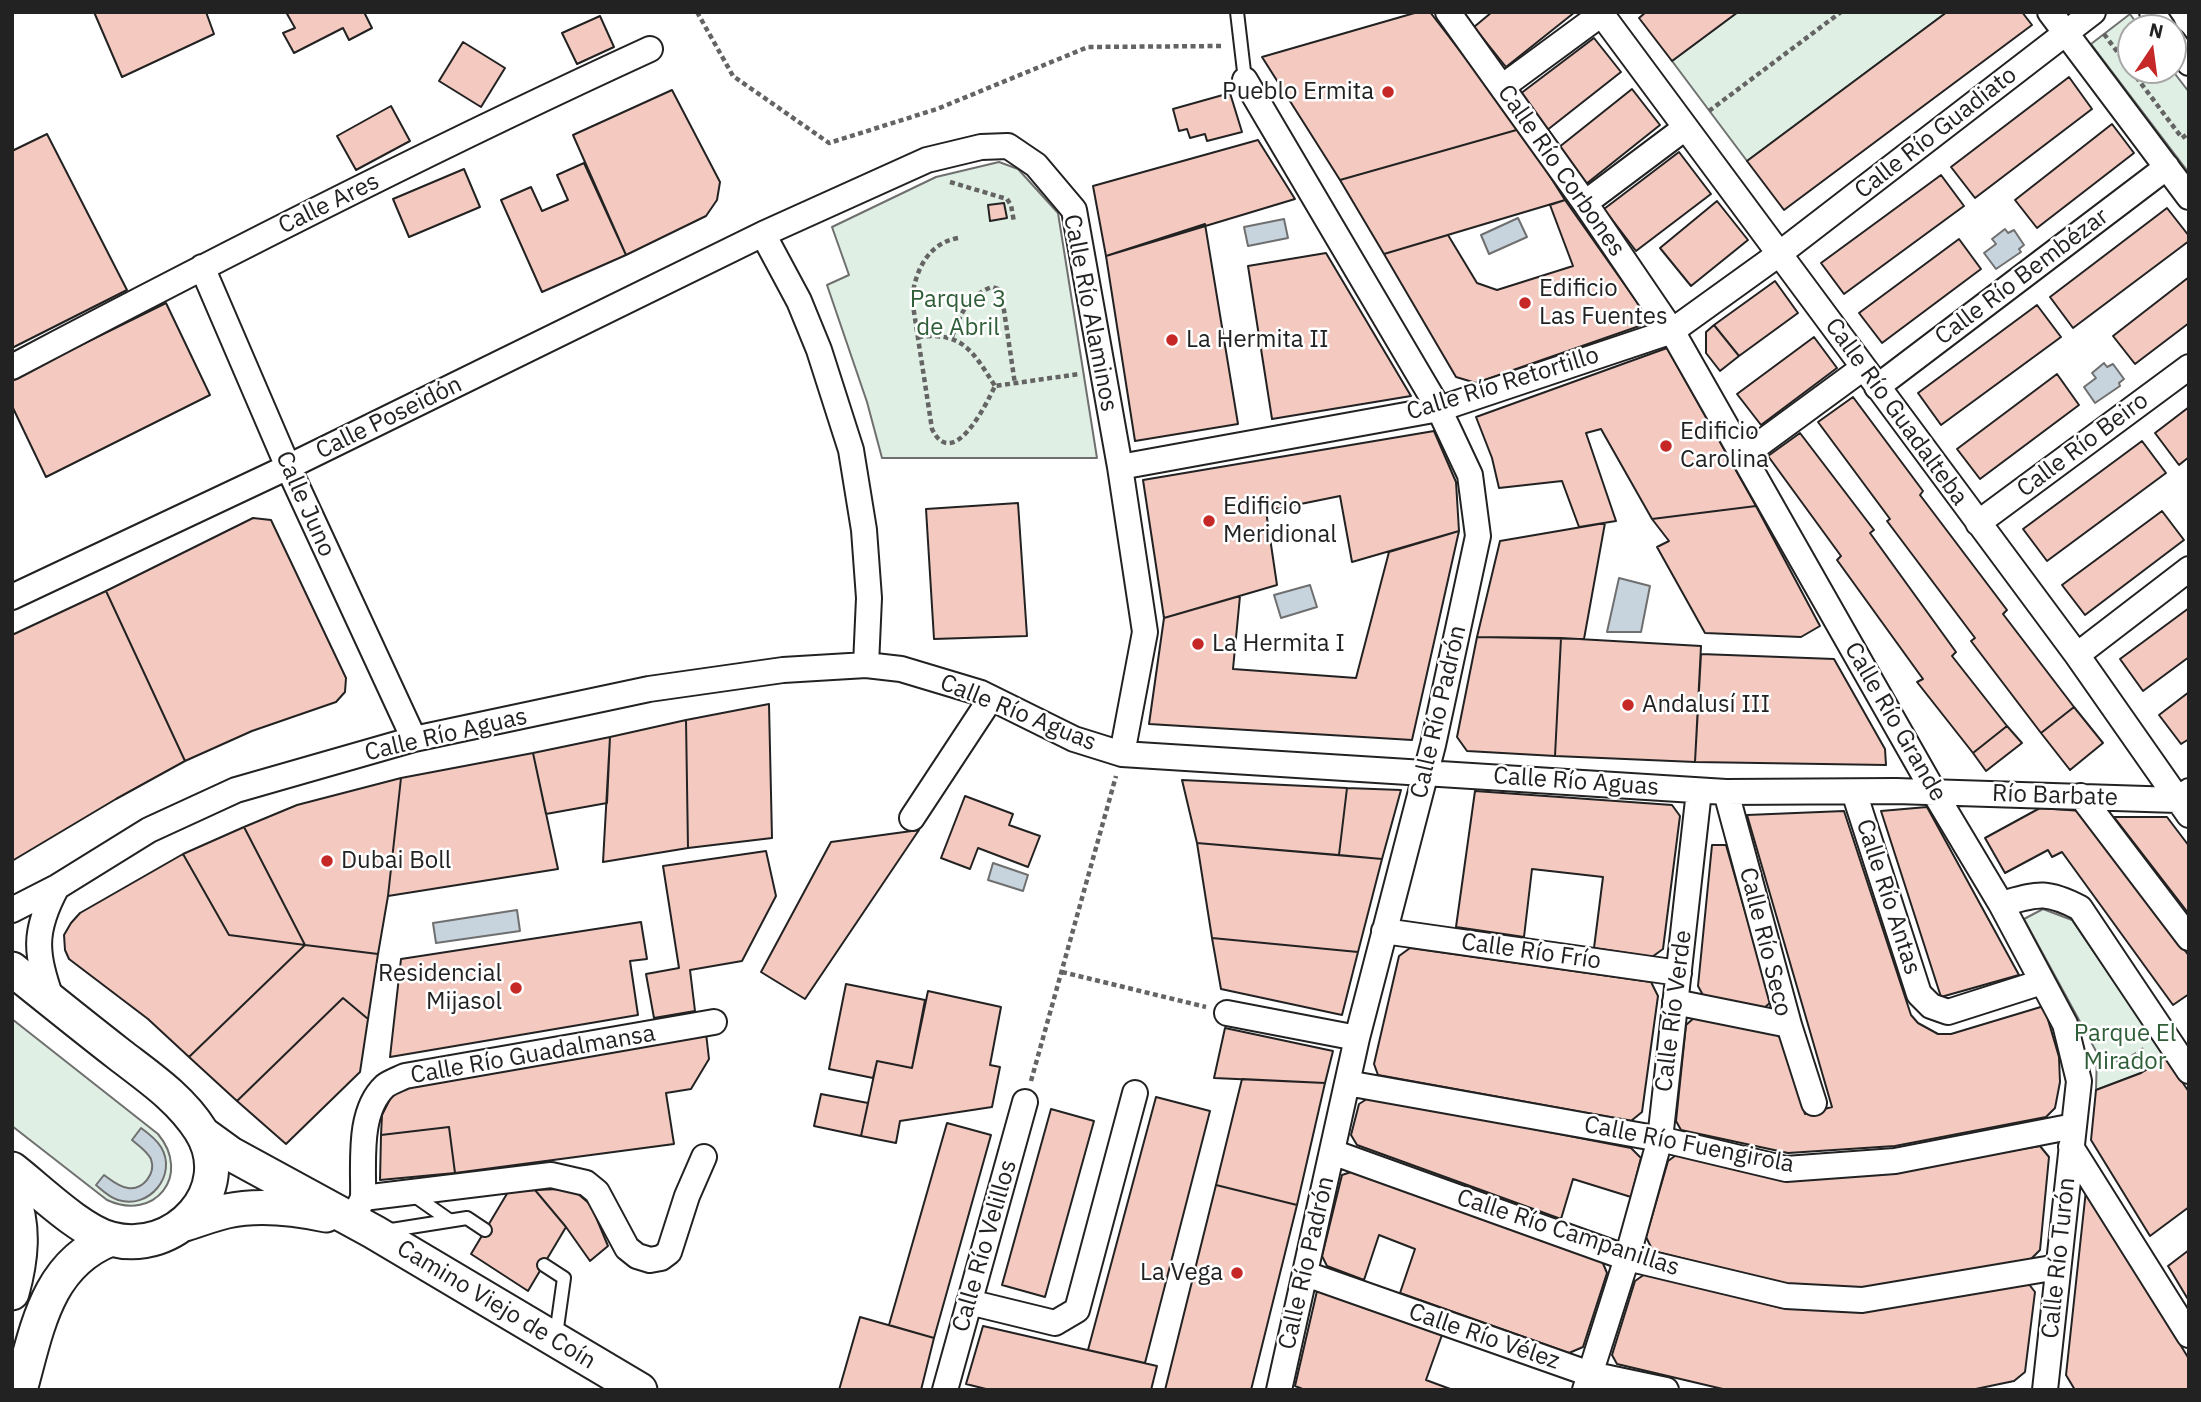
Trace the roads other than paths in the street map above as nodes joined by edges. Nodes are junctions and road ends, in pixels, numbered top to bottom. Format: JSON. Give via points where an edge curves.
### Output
{"nodes":[{"id":1,"x":1237,"y":12,"type":"edge"},
{"id":2,"x":1448,"y":12,"type":"edge"},
{"id":3,"x":2050,"y":12,"type":"edge"},
{"id":4,"x":1602,"y":13,"type":"edge"},
{"id":5,"x":2098,"y":23,"type":"edge"},
{"id":6,"x":2065,"y":34,"type":"junction"},
{"id":7,"x":650,"y":49,"type":"dead end"},
{"id":8,"x":1245,"y":80,"type":"joint"},
{"id":9,"x":1502,"y":87,"type":"junction"},
{"id":10,"x":1685,"y":128,"type":"junction"},
{"id":11,"x":2167,"y":167,"type":"junction"},
{"id":12,"x":2189,"y":197,"type":"edge"},
{"id":13,"x":1584,"y":203,"type":"junction"},
{"id":14,"x":763,"y":234,"type":"junction"},
{"id":15,"x":1779,"y":254,"type":"junction"},
{"id":16,"x":202,"y":267,"type":"junction"},
{"id":17,"x":1672,"y":331,"type":"junction"},
{"id":18,"x":12,"y":367,"type":"edge"},
{"id":19,"x":2189,"y":367,"type":"edge"},
{"id":20,"x":1870,"y":377,"type":"junction"},
{"id":21,"x":1439,"y":409,"type":"junction"},
{"id":22,"x":1743,"y":456,"type":"junction"},
{"id":23,"x":288,"y":467,"type":"junction"},
{"id":24,"x":1120,"y":467,"type":"junction"},
{"id":25,"x":1978,"y":523,"type":"junction"},
{"id":26,"x":2189,"y":569,"type":"edge"},
{"id":27,"x":12,"y":597,"type":"edge"},
{"id":28,"x":2077,"y":655,"type":"junction"},
{"id":29,"x":866,"y":665,"type":"junction"},
{"id":30,"x":991,"y":698,"type":"junction"},
{"id":31,"x":414,"y":739,"type":"junction"},
{"id":32,"x":1122,"y":754,"type":"junction"},
{"id":33,"x":1426,"y":773,"type":"junction"},
{"id":34,"x":1699,"y":790,"type":"junction"},
{"id":35,"x":1726,"y":792,"type":"junction"},
{"id":36,"x":1854,"y":792,"type":"junction"},
{"id":37,"x":1934,"y":792,"type":"junction"},
{"id":38,"x":2081,"y":796,"type":"junction"},
{"id":39,"x":2185,"y":802,"type":"edge"},
{"id":40,"x":912,"y":818,"type":"dead end"},
{"id":41,"x":57,"y":887,"type":"junction"},
{"id":42,"x":2001,"y":904,"type":"junction"},
{"id":43,"x":12,"y":910,"type":"edge"},
{"id":44,"x":1384,"y":931,"type":"junction"},
{"id":45,"x":2189,"y":938,"type":"edge"},
{"id":46,"x":12,"y":969,"type":"edge"},
{"id":47,"x":1679,"y":973,"type":"junction"},
{"id":48,"x":2042,"y":982,"type":"junction"},
{"id":49,"x":52,"y":1001,"type":"junction"},
{"id":50,"x":1675,"y":1002,"type":"junction"},
{"id":51,"x":1227,"y":1013,"type":"road end"},
{"id":52,"x":714,"y":1022,"type":"dead end"},
{"id":53,"x":1789,"y":1025,"type":"junction"},
{"id":54,"x":1357,"y":1038,"type":"junction"},
{"id":55,"x":2189,"y":1071,"type":"edge"},
{"id":56,"x":1347,"y":1083,"type":"junction"},
{"id":57,"x":1135,"y":1093,"type":"dead end"},
{"id":58,"x":1025,"y":1102,"type":"road end"},
{"id":59,"x":1814,"y":1103,"type":"dead end"},
{"id":60,"x":202,"y":1133,"type":"junction"},
{"id":61,"x":2073,"y":1137,"type":"junction"},
{"id":62,"x":1660,"y":1139,"type":"junction"},
{"id":63,"x":1332,"y":1152,"type":"junction"},
{"id":64,"x":704,"y":1157,"type":"dead end"},
{"id":65,"x":12,"y":1168,"type":"edge"},
{"id":66,"x":410,"y":1192,"type":"junction"},
{"id":67,"x":12,"y":1195,"type":"edge"},
{"id":68,"x":363,"y":1217,"type":"junction"},
{"id":69,"x":449,"y":1220,"type":"junction"},
{"id":70,"x":184,"y":1224,"type":"junction"},
{"id":71,"x":485,"y":1230,"type":"dead end"},
{"id":72,"x":111,"y":1239,"type":"junction"},
{"id":73,"x":1627,"y":1258,"type":"junction"},
{"id":74,"x":544,"y":1265,"type":"dead end"},
{"id":75,"x":2058,"y":1267,"type":"junction"},
{"id":76,"x":1306,"y":1274,"type":"junction"},
{"id":77,"x":12,"y":1293,"type":"edge"},
{"id":78,"x":970,"y":1302,"type":"junction"},
{"id":79,"x":2189,"y":1335,"type":"edge"},
{"id":80,"x":555,"y":1339,"type":"junction"},
{"id":81,"x":1588,"y":1382,"type":"edge"},
{"id":82,"x":2047,"y":1386,"type":"edge"},
{"id":83,"x":20,"y":1390,"type":"edge"},
{"id":84,"x":640,"y":1390,"type":"edge"},
{"id":85,"x":945,"y":1390,"type":"edge"},
{"id":86,"x":1279,"y":1390,"type":"edge"},
{"id":87,"x":1666,"y":1390,"type":"edge"}],
"edges":[{"from":1,"to":8,"type":"lane"},
{"from":2,"to":9,"type":"street","name":"Calle Río Corbones"},
{"from":3,"to":6,"type":"street"},
{"from":4,"to":9,"type":"street"},
{"from":4,"to":10,"type":"street","name":"Calle Río Guadalteba"},
{"from":5,"to":6,"type":"street","name":"Calle Río Guadiato"},
{"from":6,"to":11,"type":"street"},
{"from":6,"to":15,"type":"street","name":"Calle Río Guadiato"},
{"from":7,"to":16,"type":"street","name":"Calle Ares"},
{"from":8,"to":21,"type":"street","name":"Calle Río Padrón"},
{"from":9,"to":13,"type":"street","name":"Calle Río Corbones"},
{"from":10,"to":13,"type":"street"},
{"from":10,"to":15,"type":"street","name":"Calle Río Guadalteba"},
{"from":11,"to":12,"type":"street"},
{"from":11,"to":20,"type":"street","name":"Calle Río Bembézar"},
{"from":13,"to":17,"type":"street","name":"Calle Río Corbones"},
{"from":14,"to":23,"type":"street","name":"Calle Poseidón"},
{"from":14,"to":24,"type":"street","name":"Calle Río Alaminos","via":[[927,160],[981,147],[1008,146],[1036,164],[1074,210]]},
{"from":14,"to":29,"type":"street","via":[[819,350],[851,450],[869,598]]},
{"from":15,"to":17,"type":"street","name":"Calle Río Retortillo"},
{"from":15,"to":20,"type":"street","name":"Calle Río Guadalteba"},
{"from":16,"to":18,"type":"street","name":"Calle Ares"},
{"from":16,"to":23,"type":"street","name":"Calle Juno"},
{"from":17,"to":21,"type":"street","name":"Calle Río Retortillo"},
{"from":17,"to":22,"type":"street","name":"Calle Río Grande"},
{"from":19,"to":25,"type":"street","name":"Calle Río Beiro"},
{"from":20,"to":22,"type":"street","name":"Calle Río Bembézar"},
{"from":20,"to":25,"type":"street","name":"Calle Río Guadalteba"},
{"from":21,"to":24,"type":"street","name":"Calle Río Retortillo"},
{"from":21,"to":33,"type":"street","name":"Calle Río Padrón","via":[[1470,475],[1478,536]]},
{"from":22,"to":37,"type":"street","name":"Calle Río Grande"},
{"from":23,"to":27,"type":"street","name":"Calle Poseidón"},
{"from":23,"to":31,"type":"street","name":"Calle Juno"},
{"from":24,"to":32,"type":"street","name":"Calle Río Alaminos","via":[[1145,632]]},
{"from":25,"to":28,"type":"street","name":"Calle Río Guadalteba"},
{"from":26,"to":28,"type":"street"},
{"from":28,"to":39,"type":"street","name":"Calle Río Guadalteba"},
{"from":29,"to":30,"type":"street","name":"Calle Río Aguas","via":[[936,678]]},
{"from":29,"to":31,"type":"street","name":"Calle Río Aguas","via":[[783,670],[649,690]]},
{"from":30,"to":32,"type":"street","name":"Calle Río Aguas","via":[[1074,739]]},
{"from":30,"to":40,"type":"street"},
{"from":31,"to":41,"type":"street","name":"Calle Río Aguas","via":[[236,790],[149,830]]},
{"from":32,"to":33,"type":"street","name":"Calle Río Aguas"},
{"from":33,"to":34,"type":"street","name":"Calle Río Aguas"},
{"from":33,"to":44,"type":"street","name":"Calle Río Padrón"},
{"from":34,"to":35,"type":"street","name":"Calle Río Aguas"},
{"from":34,"to":47,"type":"street","name":"Calle Río Verde"},
{"from":35,"to":36,"type":"street","name":"Calle Río Aguas"},
{"from":35,"to":53,"type":"street","name":"Calle Río Seco"},
{"from":36,"to":37,"type":"street","name":"Calle Río Aguas"},
{"from":36,"to":48,"type":"street","name":"Calle Río Antas","via":[[1919,994],[1931,1006],[1948,1012]]},
{"from":37,"to":38,"type":"street","name":"Río Barbate"},
{"from":37,"to":42,"type":"street","name":"Calle Río Grande"},
{"from":38,"to":39,"type":"street","name":"Río Barbate"},
{"from":38,"to":45,"type":"street"},
{"from":41,"to":43,"type":"street","name":"Calle Río Aguas"},
{"from":41,"to":49,"type":"street","via":[[40,925],[39,947]]},
{"from":42,"to":48,"type":"street","name":"Calle Río Grande"},
{"from":42,"to":55,"type":"street","via":[[2042,894],[2080,908]]},
{"from":44,"to":47,"type":"street","name":"Calle Río Frío"},
{"from":44,"to":54,"type":"street","name":"Calle Río Padrón"},
{"from":46,"to":49,"type":"street"},
{"from":47,"to":50,"type":"street","name":"Calle Río Verde"},
{"from":48,"to":61,"type":"street","name":"Calle Río Grande","via":[[2065,1024],[2078,1072]]},
{"from":49,"to":60,"type":"street","via":[[180,1102]]},
{"from":50,"to":53,"type":"street","name":"Calle Río Seco"},
{"from":50,"to":62,"type":"street","name":"Calle Río Verde"},
{"from":51,"to":54,"type":"street"},
{"from":52,"to":68,"type":"street","name":"Calle Río Guadalmansa","via":[[405,1076],[386,1085],[373,1102],[366,1129]]},
{"from":53,"to":59,"type":"street"},
{"from":54,"to":56,"type":"street","name":"Calle Río Padrón"},
{"from":56,"to":62,"type":"street","name":"Calle Río Fuengirola"},
{"from":56,"to":63,"type":"street","name":"Calle Río Padrón"},
{"from":57,"to":78,"type":"street","via":[[1077,1310],[1055,1323]]},
{"from":58,"to":78,"type":"street","name":"Calle Río Velillos"},
{"from":60,"to":68,"type":"street","name":"Camino Viejo de Coín","via":[[231,1154]]},
{"from":60,"to":70,"type":"street","via":[[211,1156],[210,1179],[202,1202]]},
{"from":61,"to":62,"type":"street","name":"Calle Río Fuengirola","via":[[1895,1161],[1786,1169]]},
{"from":61,"to":75,"type":"street","name":"Calle Río Turón"},
{"from":61,"to":79,"type":"street"},
{"from":62,"to":73,"type":"street","name":"Calle Río Verde"},
{"from":63,"to":73,"type":"street","name":"Calle Río Campanillas"},
{"from":63,"to":76,"type":"street","name":"Calle Río Padrón"},
{"from":64,"to":66,"type":"street","via":[[669,1252],[650,1260],[627,1248],[597,1192],[586,1183],[551,1175]]},
{"from":65,"to":72,"type":"street","via":[[88,1230]]},
{"from":66,"to":68,"type":"street"},
{"from":66,"to":69,"type":"lane"},
{"from":67,"to":77,"type":"street","via":[[20,1213],[21,1240]]},
{"from":68,"to":69,"type":"lane"},
{"from":68,"to":70,"type":"street","name":"Camino Viejo de Coín","via":[[268,1207],[227,1211]]},
{"from":68,"to":80,"type":"street","name":"Camino Viejo de Coín"},
{"from":69,"to":71,"type":"lane","via":[[467,1218]]},
{"from":70,"to":72,"type":"street","name":"Camino Viejo de Coín","via":[[164,1237],[136,1242]]},
{"from":72,"to":83,"type":"street","via":[[79,1255],[56,1284]]},
{"from":73,"to":75,"type":"street","name":"Calle Río Campanillas","via":[[1786,1296],[1862,1300]]},
{"from":73,"to":81,"type":"street","name":"Calle Río Verde"},
{"from":74,"to":80,"type":"lane","via":[[564,1278]]},
{"from":75,"to":82,"type":"street","name":"Calle Río Turón"},
{"from":76,"to":81,"type":"street","name":"Calle Río Vélez"},
{"from":76,"to":86,"type":"street","name":"Calle Río Padrón"},
{"from":78,"to":85,"type":"street","name":"Calle Río Velillos"},
{"from":80,"to":84,"type":"street","name":"Camino Viejo de Coín"},
{"from":81,"to":87,"type":"street","name":"Calle Río Vélez"}]}
